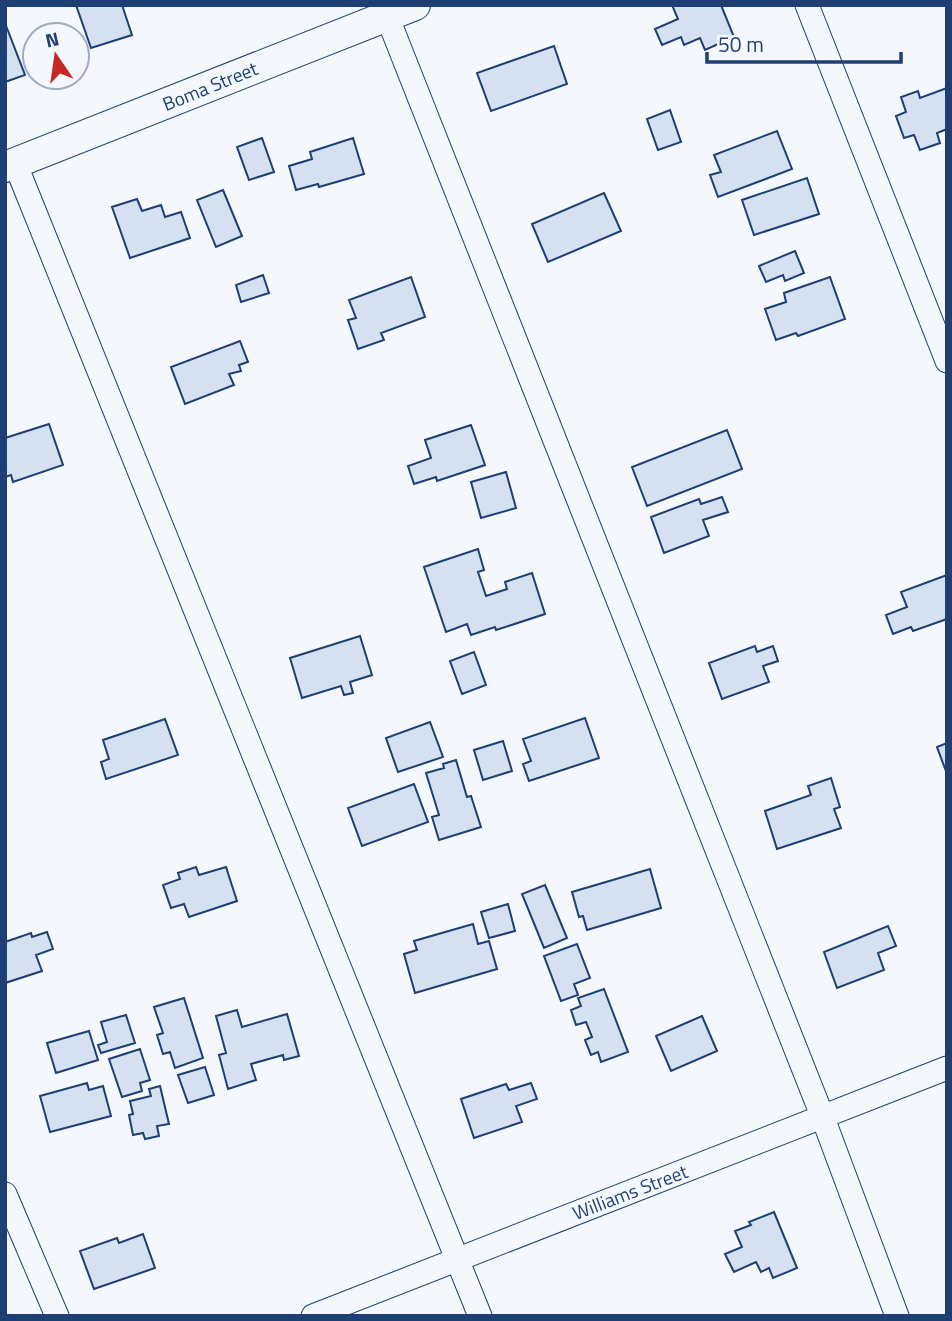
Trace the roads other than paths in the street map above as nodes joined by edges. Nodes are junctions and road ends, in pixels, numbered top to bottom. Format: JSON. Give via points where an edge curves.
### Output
{"nodes":[{"id":1,"x":415,"y":5,"type":"edge"},
{"id":2,"x":807,"y":5,"type":"edge"},
{"id":3,"x":387,"y":16,"type":"junction"},
{"id":4,"x":10,"y":165,"type":"edge"},
{"id":5,"x":947,"y":361,"type":"edge"},
{"id":6,"x":947,"y":1068,"type":"edge"},
{"id":7,"x":823,"y":1118,"type":"junction"},
{"id":8,"x":5,"y":1194,"type":"edge"},
{"id":9,"x":457,"y":1259,"type":"junction"},
{"id":10,"x":57,"y":1316,"type":"edge"},
{"id":11,"x":313,"y":1316,"type":"edge"},
{"id":12,"x":480,"y":1316,"type":"edge"},
{"id":13,"x":897,"y":1316,"type":"edge"}],
"edges":[{"from":1,"to":3,"type":"street","name":"Boma Street"},
{"from":2,"to":5,"type":"street"},
{"from":3,"to":4,"type":"street","name":"Boma Street"},
{"from":3,"to":7,"type":"street"},
{"from":4,"to":9,"type":"street"},
{"from":6,"to":7,"type":"street","name":"Williams Street"},
{"from":7,"to":9,"type":"street","name":"Williams Street"},
{"from":7,"to":13,"type":"street"},
{"from":8,"to":10,"type":"street"},
{"from":9,"to":11,"type":"street","name":"Williams Street"},
{"from":9,"to":12,"type":"street"}]}
